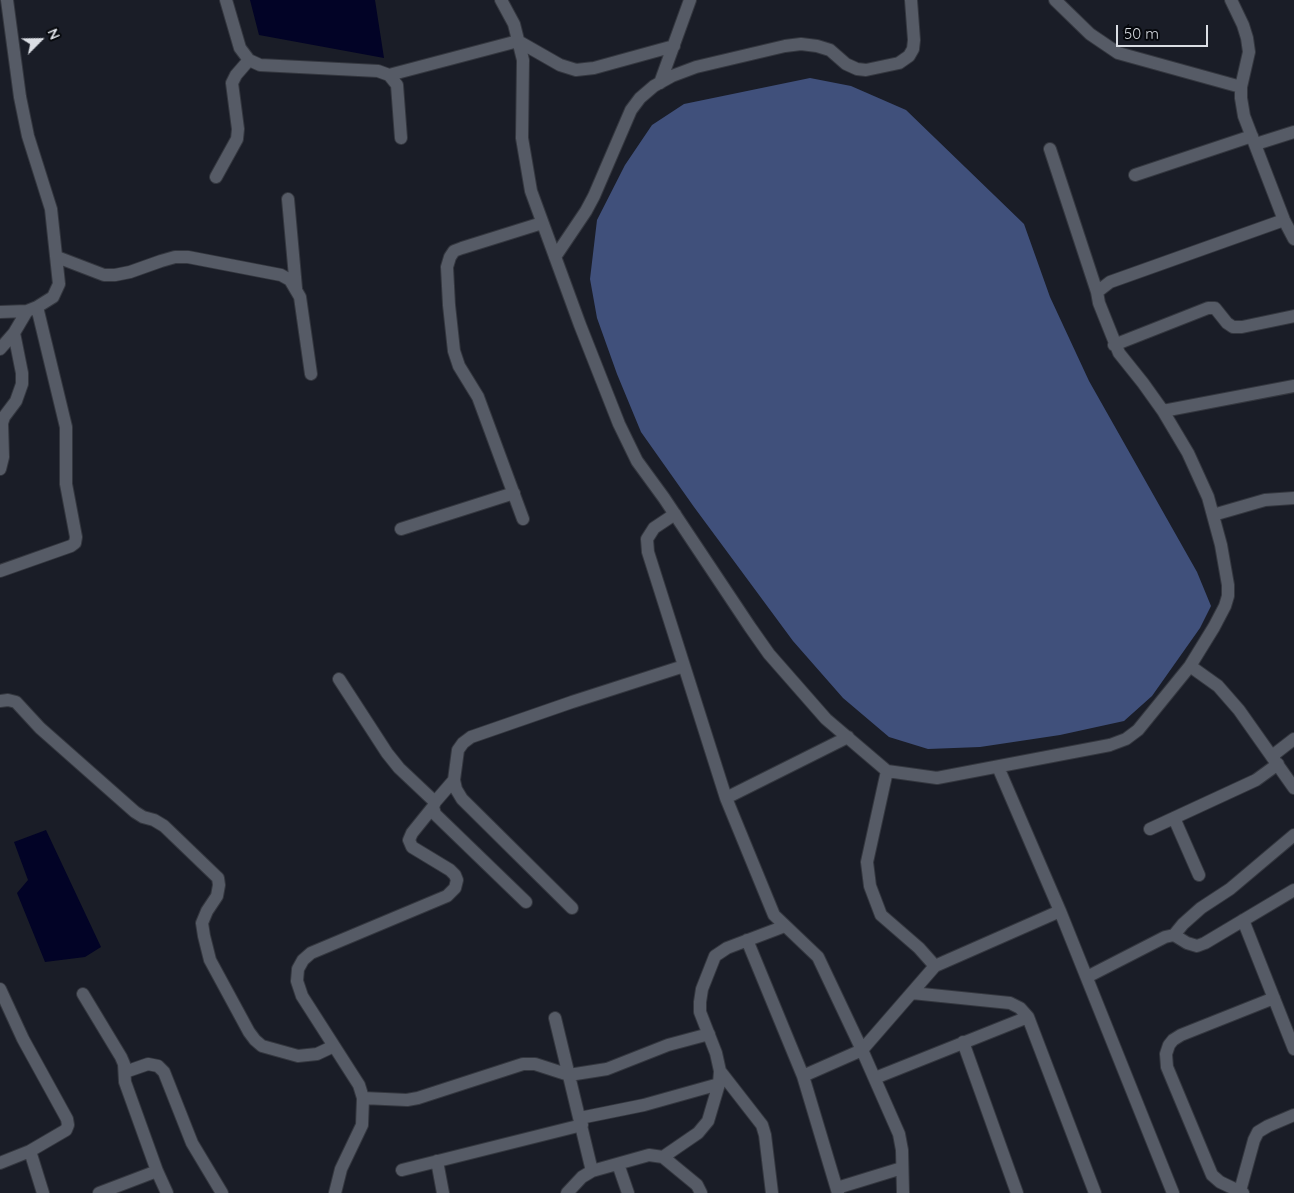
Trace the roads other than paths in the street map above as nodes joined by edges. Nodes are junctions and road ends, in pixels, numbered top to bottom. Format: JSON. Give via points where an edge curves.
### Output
{"nodes":[{"id":1,"x":7,"y":0,"type":"edge"},
{"id":2,"x":226,"y":0,"type":"edge"},
{"id":3,"x":501,"y":0,"type":"edge"},
{"id":4,"x":690,"y":0,"type":"edge"},
{"id":5,"x":911,"y":0,"type":"edge"},
{"id":6,"x":1055,"y":0,"type":"edge"},
{"id":7,"x":1231,"y":0,"type":"edge"},
{"id":8,"x":518,"y":41,"type":"junction"},
{"id":9,"x":674,"y":46,"type":"junction"},
{"id":10,"x":249,"y":60,"type":"junction"},
{"id":11,"x":389,"y":75,"type":"junction"},
{"id":12,"x":660,"y":83,"type":"junction"},
{"id":13,"x":1241,"y":87,"type":"junction"},
{"id":14,"x":1294,"y":132,"type":"edge"},
{"id":15,"x":402,"y":138,"type":"dead end"},
{"id":16,"x":1254,"y":140,"type":"junction"},
{"id":17,"x":1050,"y":149,"type":"dead end"},
{"id":18,"x":1135,"y":175,"type":"dead end"},
{"id":19,"x":216,"y":177,"type":"dead end"},
{"id":20,"x":288,"y":199,"type":"dead end"},
{"id":21,"x":1284,"y":220,"type":"junction"},
{"id":22,"x":542,"y":223,"type":"junction"},
{"id":23,"x":1294,"y":239,"type":"edge"},
{"id":24,"x":57,"y":257,"type":"junction"},
{"id":25,"x":555,"y":257,"type":"junction"},
{"id":26,"x":296,"y":288,"type":"junction"},
{"id":27,"x":1097,"y":292,"type":"junction"},
{"id":28,"x":32,"y":309,"type":"junction"},
{"id":29,"x":0,"y":312,"type":"edge"},
{"id":30,"x":1294,"y":316,"type":"edge"},
{"id":31,"x":14,"y":333,"type":"junction"},
{"id":32,"x":1114,"y":345,"type":"junction"},
{"id":33,"x":0,"y":349,"type":"edge"},
{"id":34,"x":311,"y":374,"type":"dead end"},
{"id":35,"x":1294,"y":386,"type":"edge"},
{"id":36,"x":1163,"y":411,"type":"junction"},
{"id":37,"x":0,"y":469,"type":"edge"},
{"id":38,"x":514,"y":493,"type":"junction"},
{"id":39,"x":1294,"y":498,"type":"edge"},
{"id":40,"x":675,"y":514,"type":"junction"},
{"id":41,"x":1213,"y":515,"type":"junction"},
{"id":42,"x":523,"y":519,"type":"dead end"},
{"id":43,"x":401,"y":529,"type":"dead end"},
{"id":44,"x":0,"y":571,"type":"edge"},
{"id":45,"x":684,"y":666,"type":"junction"},
{"id":46,"x":1190,"y":666,"type":"junction"},
{"id":47,"x":339,"y":679,"type":"dead end"},
{"id":48,"x":0,"y":701,"type":"edge"},
{"id":49,"x":848,"y":737,"type":"junction"},
{"id":50,"x":1294,"y":739,"type":"edge"},
{"id":51,"x":1275,"y":760,"type":"junction"},
{"id":52,"x":998,"y":767,"type":"junction"},
{"id":53,"x":888,"y":771,"type":"junction"},
{"id":54,"x":454,"y":780,"type":"junction"},
{"id":55,"x":1294,"y":788,"type":"edge"},
{"id":56,"x":726,"y":798,"type":"junction"},
{"id":57,"x":434,"y":804,"type":"junction"},
{"id":58,"x":1174,"y":818,"type":"junction"},
{"id":59,"x":1150,"y":829,"type":"dead end"},
{"id":60,"x":1294,"y":835,"type":"edge"},
{"id":61,"x":1199,"y":875,"type":"dead end"},
{"id":62,"x":1294,"y":890,"type":"edge"},
{"id":63,"x":526,"y":902,"type":"dead end"},
{"id":64,"x":572,"y":908,"type":"dead end"},
{"id":65,"x":1060,"y":911,"type":"junction"},
{"id":66,"x":1243,"y":920,"type":"junction"},
{"id":67,"x":785,"y":926,"type":"junction"},
{"id":68,"x":1174,"y":935,"type":"junction"},
{"id":69,"x":747,"y":940,"type":"junction"},
{"id":70,"x":935,"y":966,"type":"junction"},
{"id":71,"x":1087,"y":977,"type":"junction"},
{"id":72,"x":0,"y":989,"type":"edge"},
{"id":73,"x":912,"y":993,"type":"junction"},
{"id":74,"x":83,"y":994,"type":"dead end"},
{"id":75,"x":1274,"y":998,"type":"junction"},
{"id":76,"x":1028,"y":1017,"type":"junction"},
{"id":77,"x":555,"y":1018,"type":"dead end"},
{"id":78,"x":709,"y":1034,"type":"junction"},
{"id":79,"x":963,"y":1042,"type":"junction"},
{"id":80,"x":334,"y":1046,"type":"junction"},
{"id":81,"x":1294,"y":1049,"type":"edge"},
{"id":82,"x":862,"y":1050,"type":"junction"},
{"id":83,"x":125,"y":1072,"type":"junction"},
{"id":84,"x":569,"y":1075,"type":"junction"},
{"id":85,"x":803,"y":1076,"type":"junction"},
{"id":86,"x":719,"y":1077,"type":"junction"},
{"id":87,"x":875,"y":1078,"type":"junction"},
{"id":88,"x":364,"y":1098,"type":"junction"},
{"id":89,"x":1294,"y":1115,"type":"edge"},
{"id":90,"x":581,"y":1122,"type":"junction"},
{"id":91,"x":30,"y":1151,"type":"junction"},
{"id":92,"x":663,"y":1157,"type":"junction"},
{"id":93,"x":0,"y":1162,"type":"edge"},
{"id":94,"x":437,"y":1162,"type":"junction"},
{"id":95,"x":618,"y":1164,"type":"junction"},
{"id":96,"x":902,"y":1168,"type":"junction"},
{"id":97,"x":402,"y":1170,"type":"dead end"},
{"id":98,"x":157,"y":1171,"type":"junction"},
{"id":99,"x":592,"y":1171,"type":"junction"},
{"id":100,"x":838,"y":1190,"type":"edge"},
{"id":101,"x":1242,"y":1192,"type":"edge"},
{"id":102,"x":44,"y":1193,"type":"edge"},
{"id":103,"x":99,"y":1193,"type":"edge"},
{"id":104,"x":167,"y":1193,"type":"edge"},
{"id":105,"x":222,"y":1193,"type":"edge"},
{"id":106,"x":335,"y":1193,"type":"edge"},
{"id":107,"x":443,"y":1193,"type":"edge"},
{"id":108,"x":567,"y":1193,"type":"edge"},
{"id":109,"x":628,"y":1193,"type":"edge"},
{"id":110,"x":701,"y":1193,"type":"edge"},
{"id":111,"x":772,"y":1193,"type":"edge"},
{"id":112,"x":903,"y":1193,"type":"edge"},
{"id":113,"x":1017,"y":1193,"type":"edge"},
{"id":114,"x":1095,"y":1193,"type":"edge"},
{"id":115,"x":1173,"y":1193,"type":"edge"}],
"edges":[{"from":1,"to":24,"type":"street","via":[[28,136],[50,208]]},
{"from":2,"to":10,"type":"street","via":[[240,48]]},
{"from":3,"to":8,"type":"street","via":[[514,24]]},
{"from":4,"to":9,"type":"street"},
{"from":5,"to":12,"type":"street","via":[[913,50],[900,62],[857,69],[830,50],[801,44],[696,68]]},
{"from":6,"to":13,"type":"street","via":[[1090,34],[1118,53]]},
{"from":7,"to":13,"type":"street","via":[[1243,25],[1249,52]]},
{"from":8,"to":9,"type":"street","via":[[560,66],[576,70]]},
{"from":8,"to":11,"type":"street"},
{"from":8,"to":22,"type":"street","via":[[523,60],[522,138],[531,191]]},
{"from":9,"to":12,"type":"street"},
{"from":10,"to":11,"type":"street","via":[[273,67],[378,71]]},
{"from":10,"to":19,"type":"street","via":[[232,83],[237,139]]},
{"from":11,"to":15,"type":"street","via":[[396,85]]},
{"from":12,"to":25,"type":"street","via":[[640,98],[631,110],[590,203]]},
{"from":13,"to":16,"type":"street","via":[[1244,116]]},
{"from":14,"to":16,"type":"street"},
{"from":16,"to":18,"type":"street"},
{"from":16,"to":21,"type":"street"},
{"from":17,"to":27,"type":"street"},
{"from":20,"to":26,"type":"street"},
{"from":21,"to":23,"type":"street"},
{"from":21,"to":27,"type":"street","via":[[1110,282]]},
{"from":22,"to":25,"type":"street"},
{"from":22,"to":38,"type":"street","via":[[454,251],[447,267],[454,351],[459,366],[478,396]]},
{"from":24,"to":26,"type":"street","via":[[104,275],[130,272],[175,257],[188,257],[281,275]]},
{"from":24,"to":28,"type":"street","via":[[60,284],[53,297]]},
{"from":25,"to":40,"type":"street","via":[[619,424],[637,461]]},
{"from":26,"to":34,"type":"street"},
{"from":27,"to":32,"type":"street"},
{"from":28,"to":29,"type":"street"},
{"from":28,"to":31,"type":"street"},
{"from":28,"to":44,"type":"street","via":[[66,427],[66,484],[76,538],[71,546]]},
{"from":30,"to":32,"type":"street","via":[[1233,327],[1214,308],[1208,308]]},
{"from":31,"to":33,"type":"street"},
{"from":31,"to":37,"type":"street","via":[[22,384],[2,423]]},
{"from":32,"to":36,"type":"street"},
{"from":35,"to":36,"type":"street"},
{"from":36,"to":41,"type":"street","via":[[1201,479]]},
{"from":38,"to":42,"type":"street"},
{"from":38,"to":43,"type":"street"},
{"from":39,"to":41,"type":"street","via":[[1265,500]]},
{"from":40,"to":45,"type":"street","via":[[654,528],[647,539],[648,552]]},
{"from":40,"to":49,"type":"street","via":[[769,654],[826,719]]},
{"from":41,"to":46,"type":"street","via":[[1222,545],[1228,596]]},
{"from":45,"to":54,"type":"street","via":[[471,737],[458,750]]},
{"from":45,"to":56,"type":"street"},
{"from":46,"to":51,"type":"street","via":[[1218,686]]},
{"from":46,"to":52,"type":"street","via":[[1138,730],[1126,739]]},
{"from":47,"to":57,"type":"street","via":[[386,753]]},
{"from":48,"to":80,"type":"street","via":[[16,702],[40,728],[135,812],[164,826],[218,878],[217,896],[202,923],[204,936],[210,960],[255,1040],[262,1046],[298,1056],[318,1054]]},
{"from":49,"to":53,"type":"street"},
{"from":49,"to":56,"type":"street"},
{"from":50,"to":51,"type":"street"},
{"from":51,"to":55,"type":"street"},
{"from":51,"to":58,"type":"street","via":[[1256,780]]},
{"from":52,"to":53,"type":"street","via":[[937,778]]},
{"from":52,"to":65,"type":"street"},
{"from":53,"to":70,"type":"street","via":[[867,862],[870,886],[881,915]]},
{"from":54,"to":57,"type":"street"},
{"from":54,"to":64,"type":"street","via":[[462,799]]},
{"from":56,"to":67,"type":"street","via":[[774,915]]},
{"from":57,"to":63,"type":"street","via":[[435,814]]},
{"from":57,"to":80,"type":"street","via":[[410,840],[417,851],[455,874],[455,888],[447,896],[311,953],[298,969],[297,981],[302,996]]},
{"from":58,"to":59,"type":"street"},
{"from":58,"to":61,"type":"street"},
{"from":60,"to":68,"type":"street","via":[[1230,889],[1201,908]]},
{"from":62,"to":66,"type":"street"},
{"from":65,"to":70,"type":"street"},
{"from":65,"to":71,"type":"street"},
{"from":66,"to":68,"type":"street","via":[[1197,946]]},
{"from":66,"to":75,"type":"street"},
{"from":67,"to":69,"type":"street"},
{"from":67,"to":82,"type":"street","via":[[818,957]]},
{"from":68,"to":71,"type":"street"},
{"from":69,"to":78,"type":"street","via":[[715,956],[700,1002],[700,1012]]},
{"from":69,"to":85,"type":"street"},
{"from":70,"to":73,"type":"street"},
{"from":71,"to":115,"type":"street"},
{"from":72,"to":91,"type":"street","via":[[67,1119],[66,1130]]},
{"from":73,"to":76,"type":"street","via":[[1010,1004],[1020,1008]]},
{"from":73,"to":82,"type":"street"},
{"from":74,"to":83,"type":"street","via":[[121,1057]]},
{"from":75,"to":81,"type":"street"},
{"from":75,"to":101,"type":"street","via":[[1181,1034],[1169,1045],[1166,1054],[1167,1067],[1212,1175]]},
{"from":76,"to":79,"type":"street"},
{"from":76,"to":114,"type":"street"},
{"from":77,"to":84,"type":"street"},
{"from":78,"to":84,"type":"street","via":[[668,1045],[607,1069]]},
{"from":78,"to":86,"type":"street","via":[[716,1053]]},
{"from":79,"to":87,"type":"street"},
{"from":79,"to":113,"type":"street"},
{"from":80,"to":88,"type":"street","via":[[360,1085]]},
{"from":82,"to":85,"type":"street"},
{"from":82,"to":87,"type":"street"},
{"from":83,"to":98,"type":"street","via":[[125,1082]]},
{"from":83,"to":105,"type":"street","via":[[148,1064],[158,1066],[164,1072],[192,1143]]},
{"from":84,"to":88,"type":"street","via":[[535,1064],[522,1064],[418,1098]]},
{"from":84,"to":90,"type":"street"},
{"from":85,"to":100,"type":"street"},
{"from":86,"to":90,"type":"street","via":[[644,1105]]},
{"from":86,"to":92,"type":"street","via":[[708,1121],[698,1133]]},
{"from":86,"to":111,"type":"street","via":[[762,1125]]},
{"from":87,"to":96,"type":"street","via":[[899,1134]]},
{"from":88,"to":106,"type":"street","via":[[362,1125],[341,1169]]},
{"from":89,"to":101,"type":"street","via":[[1258,1132]]},
{"from":90,"to":94,"type":"street"},
{"from":90,"to":99,"type":"street"},
{"from":91,"to":93,"type":"street"},
{"from":91,"to":102,"type":"street"},
{"from":92,"to":95,"type":"street","via":[[649,1155]]},
{"from":92,"to":110,"type":"street","via":[[697,1185]]},
{"from":94,"to":97,"type":"street"},
{"from":94,"to":107,"type":"street"},
{"from":95,"to":99,"type":"street"},
{"from":95,"to":109,"type":"street"},
{"from":96,"to":100,"type":"street"},
{"from":96,"to":112,"type":"street"},
{"from":98,"to":103,"type":"street"},
{"from":98,"to":104,"type":"street"},
{"from":99,"to":108,"type":"street"}]}
